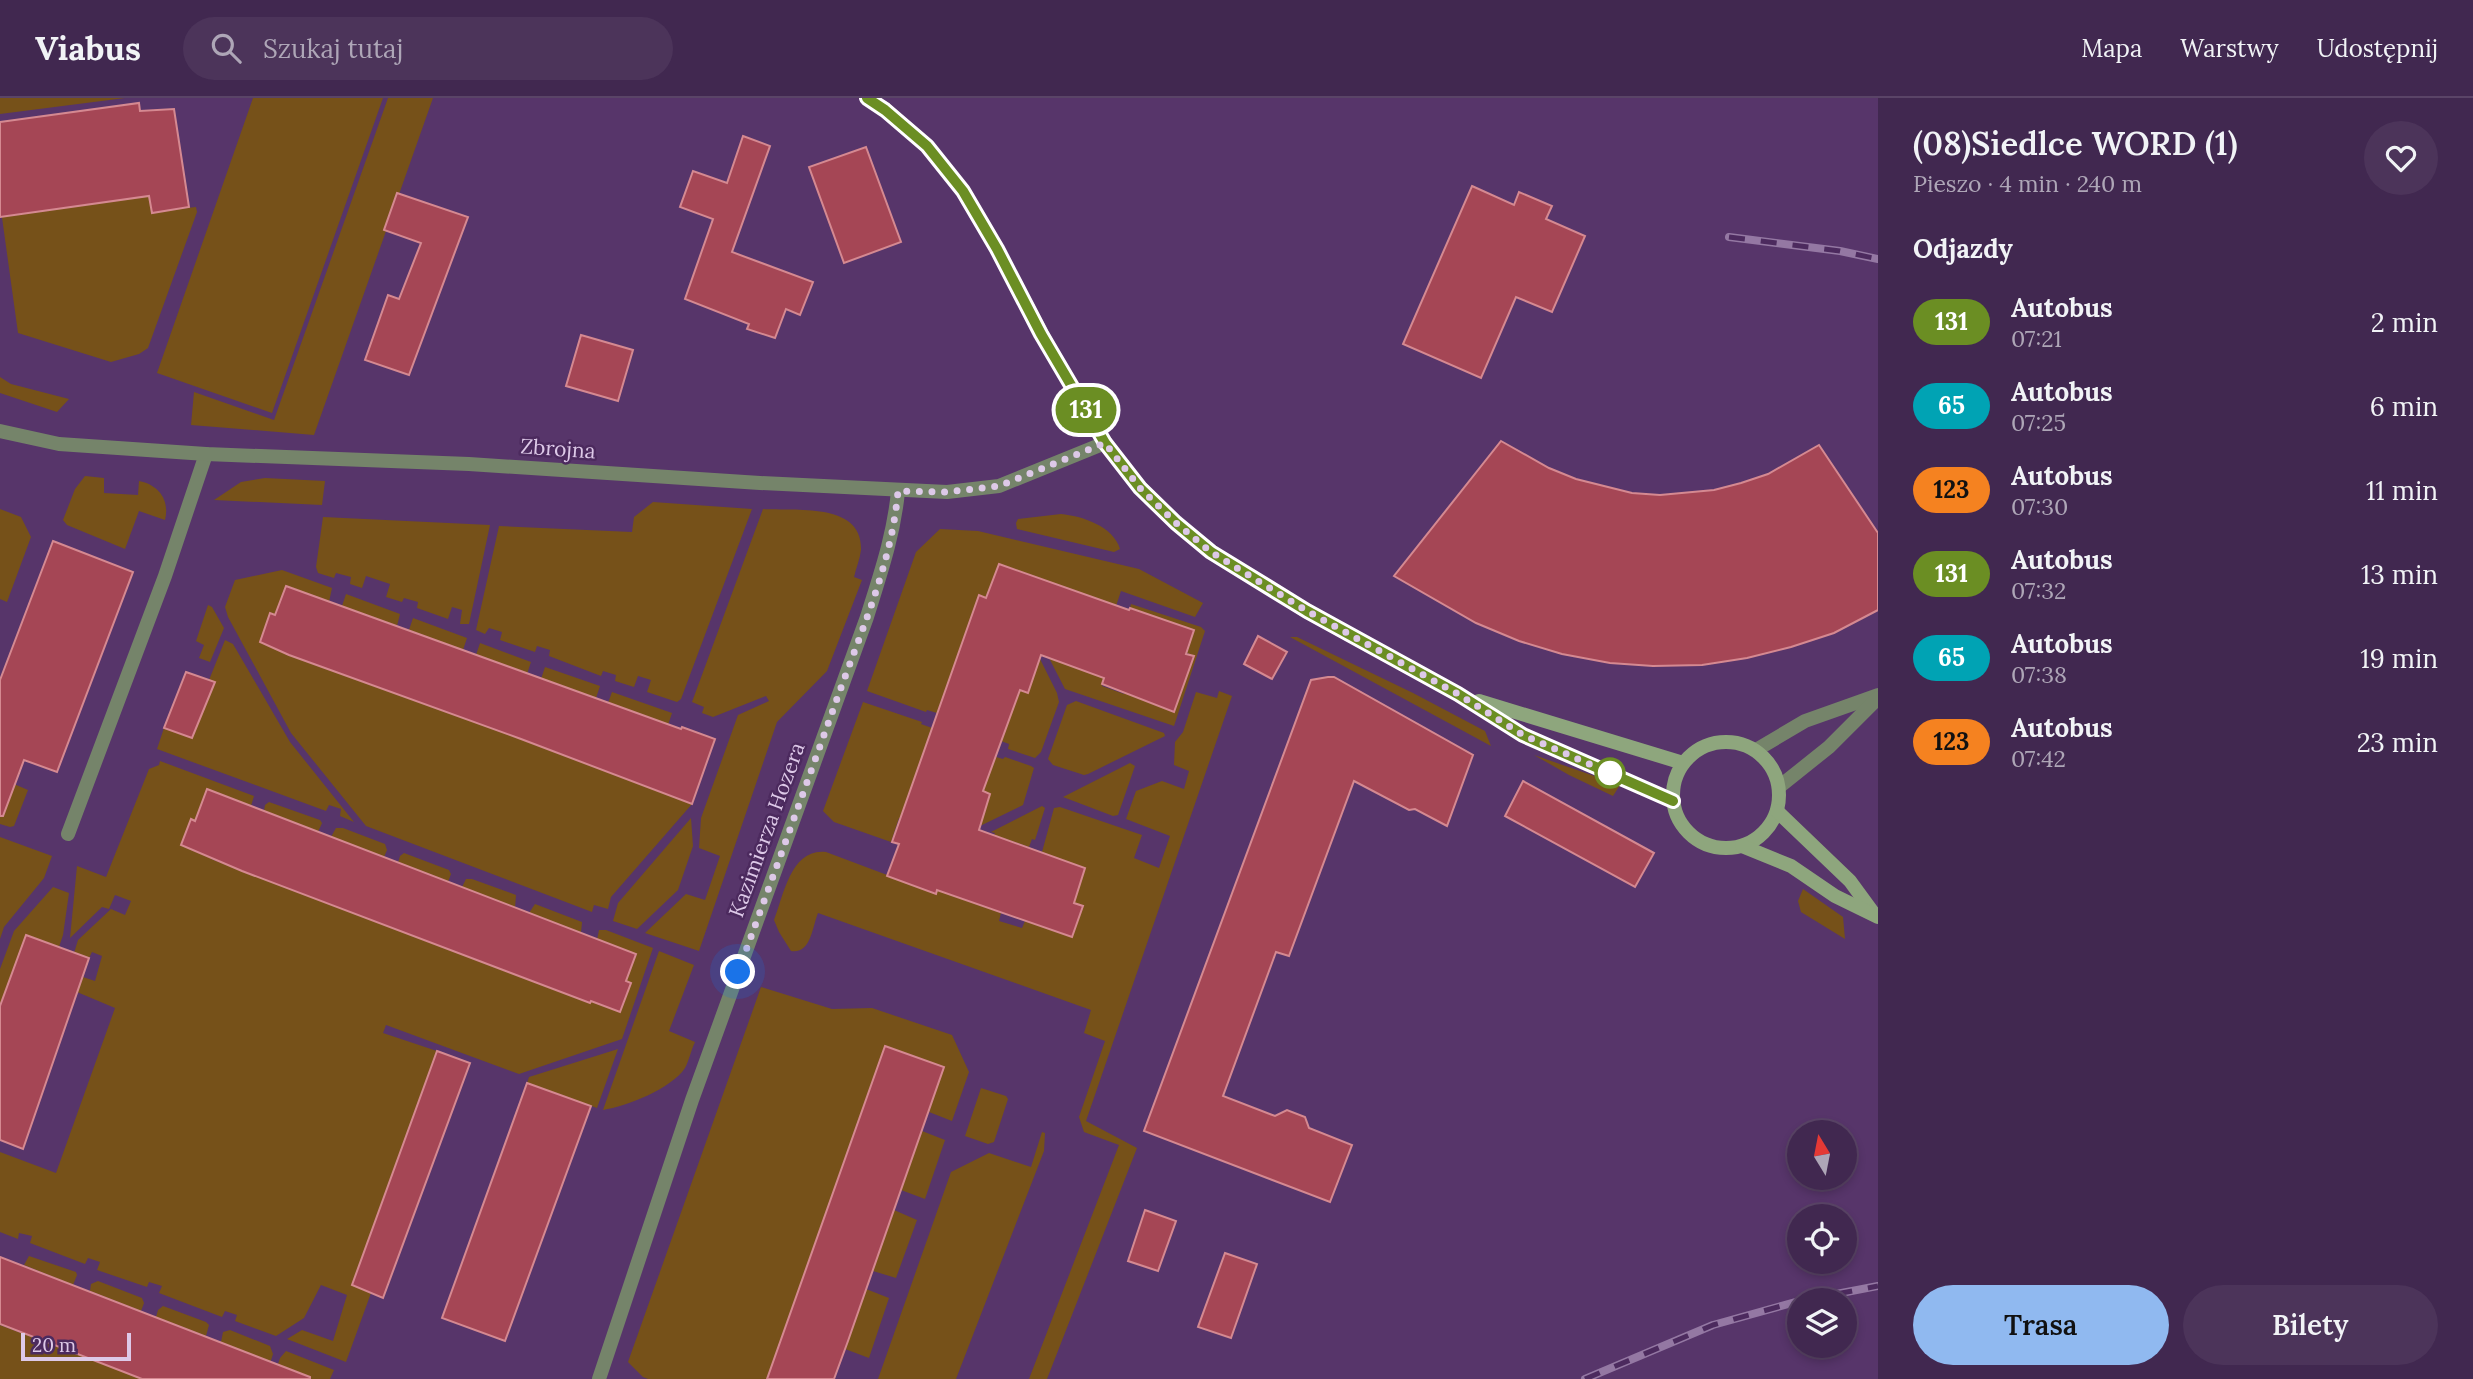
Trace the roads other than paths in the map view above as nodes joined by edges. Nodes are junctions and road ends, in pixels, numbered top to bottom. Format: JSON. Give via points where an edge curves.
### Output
{"nodes":[{"id":1,"x":867,"y":98,"type":"edge"},
{"id":2,"x":0,"y":431,"type":"edge"},
{"id":3,"x":1105,"y":443,"type":"junction"},
{"id":4,"x":206,"y":454,"type":"junction"},
{"id":5,"x":898,"y":491,"type":"junction"},
{"id":6,"x":1458,"y":694,"type":"junction"},
{"id":7,"x":1878,"y":697,"type":"edge"},
{"id":8,"x":1756,"y":750,"type":"junction"},
{"id":9,"x":1683,"y":763,"type":"junction"},
{"id":10,"x":1779,"y":786,"type":"junction"},
{"id":11,"x":1673,"y":801,"type":"junction"},
{"id":12,"x":1777,"y":810,"type":"junction"},
{"id":13,"x":68,"y":834,"type":"dead end"},
{"id":14,"x":1742,"y":846,"type":"junction"},
{"id":15,"x":1876,"y":916,"type":"edge"},
{"id":16,"x":598,"y":1379,"type":"edge"}],
"edges":[{"from":1,"to":3,"type":"main road","via":[[927,146],[963,191]]},
{"from":2,"to":4,"type":"street","name":"Zbrojna","via":[[59,444]]},
{"from":3,"to":5,"type":"street","name":"Zbrojna","via":[[999,486]]},
{"from":3,"to":6,"type":"main road","via":[[1140,488],[1211,552],[1313,615]]},
{"from":4,"to":5,"type":"street","name":"Zbrojna","via":[[469,464]]},
{"from":4,"to":13,"type":"street"},
{"from":5,"to":16,"type":"street","name":"Kazimierza Hozera","via":[[888,552],[867,617],[692,1100]]},
{"from":6,"to":9,"type":"main road"},
{"from":6,"to":11,"type":"main road","via":[[1523,735]]},
{"from":7,"to":8,"type":"street","via":[[1805,721]]},
{"from":7,"to":10,"type":"street","via":[[1829,747]]},
{"from":8,"to":9,"type":"main road","via":[[1725,741],[1694,751]]},
{"from":8,"to":10,"type":"main road","via":[[1775,772]]},
{"from":9,"to":11,"type":"main road","via":[[1676,774]]},
{"from":10,"to":12,"type":"main road"},
{"from":11,"to":14,"type":"main road","via":[[1682,825],[1702,844],[1724,849]]},
{"from":12,"to":14,"type":"main road","via":[[1764,833]]},
{"from":12,"to":15,"type":"main road","via":[[1850,881]]},
{"from":14,"to":15,"type":"main road","via":[[1791,866],[1835,896]]}]}
